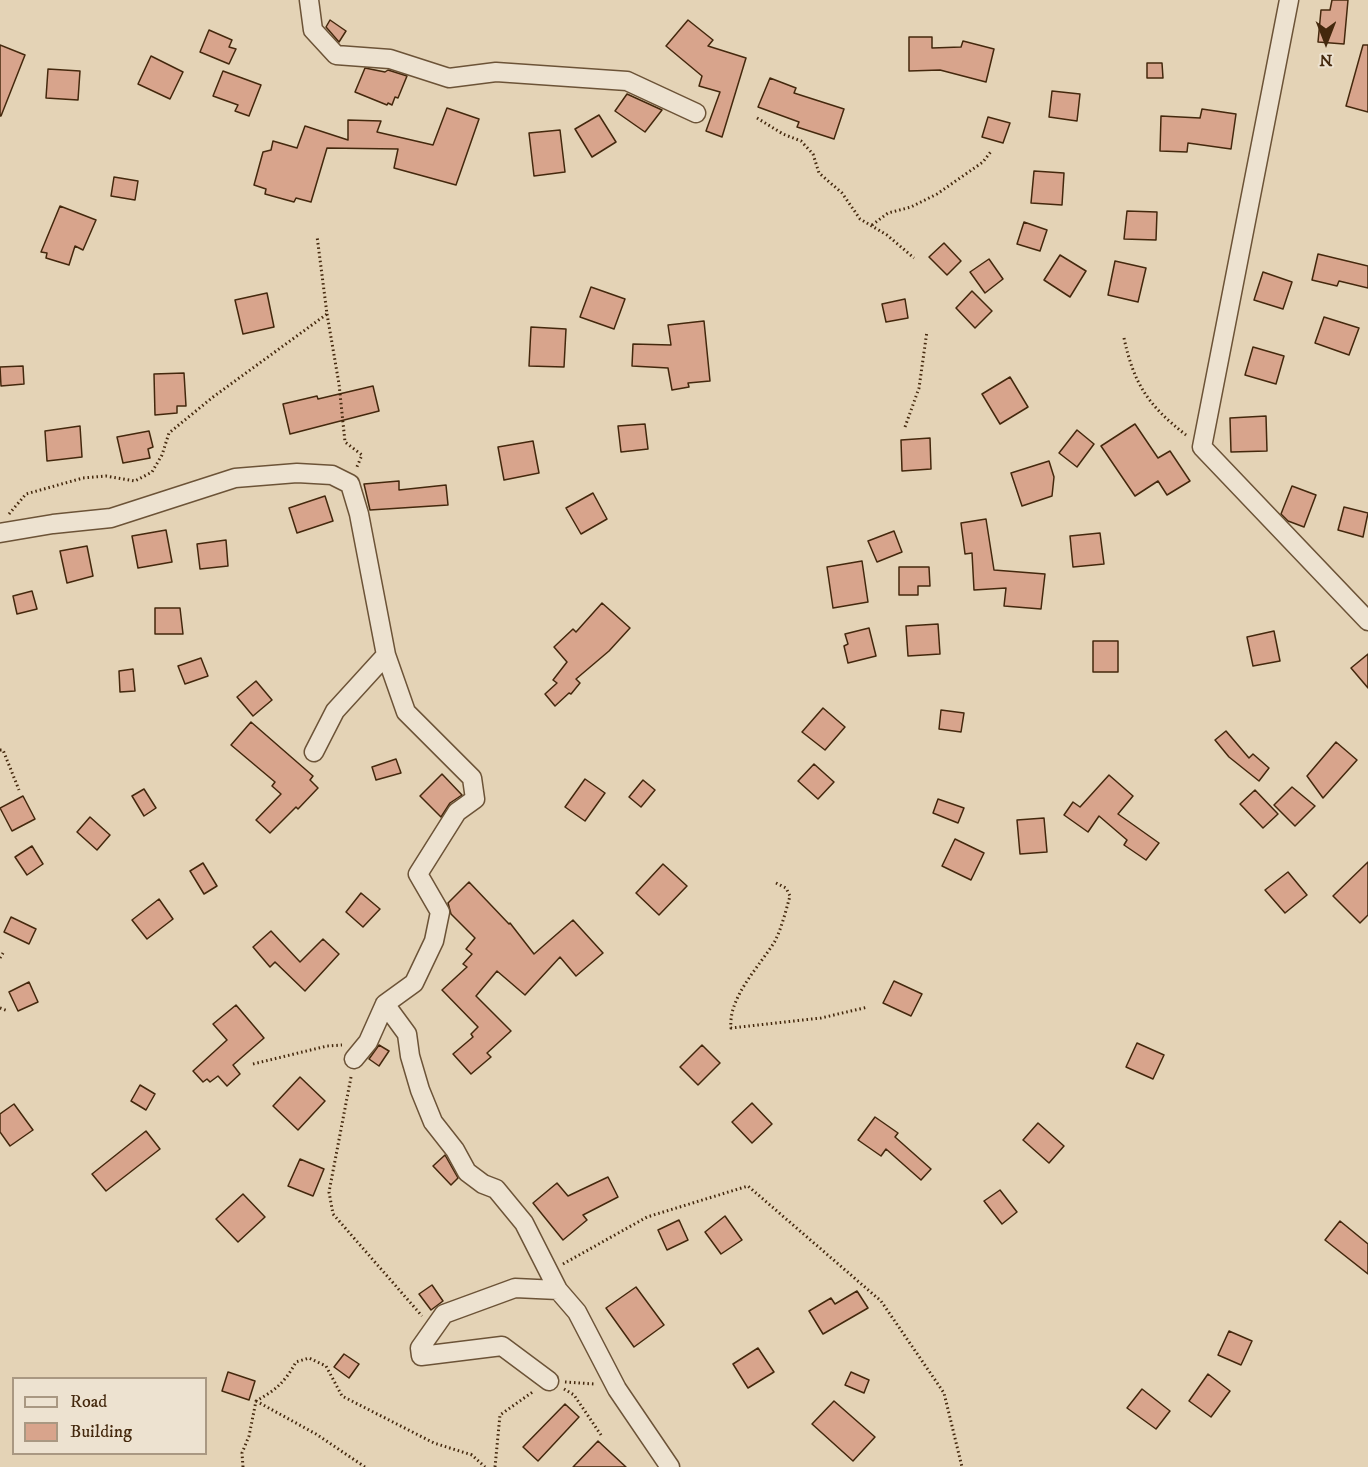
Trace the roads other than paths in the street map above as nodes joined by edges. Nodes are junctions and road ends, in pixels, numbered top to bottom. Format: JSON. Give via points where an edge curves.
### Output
{"nodes":[{"id":1,"x":309,"y":0,"type":"edge"},
{"id":2,"x":1289,"y":0,"type":"edge"},
{"id":3,"x":696,"y":113,"type":"dead end"},
{"id":4,"x":3,"y":525,"type":"edge"},
{"id":5,"x":1368,"y":621,"type":"edge"},
{"id":6,"x":386,"y":655,"type":"junction"},
{"id":7,"x":314,"y":752,"type":"dead end"},
{"id":8,"x":385,"y":1004,"type":"junction"},
{"id":9,"x":354,"y":1059,"type":"road end"},
{"id":10,"x":558,"y":1290,"type":"junction"},
{"id":11,"x":549,"y":1381,"type":"road end"},
{"id":12,"x":670,"y":1467,"type":"edge"}],
"edges":[{"from":1,"to":3,"type":"street","via":[[313,30],[336,55],[390,59],[449,78],[495,72],[627,81]]},
{"from":2,"to":5,"type":"street","via":[[1202,447]]},
{"from":4,"to":6,"type":"street","via":[[111,518],[235,478],[297,472],[332,475],[350,484]]},
{"from":6,"to":7,"type":"street","via":[[335,711]]},
{"from":6,"to":8,"type":"street","via":[[406,712],[472,778],[475,799],[457,812],[418,874],[440,912],[434,941],[414,983]]},
{"from":8,"to":9,"type":"street","via":[[368,1042]]},
{"from":8,"to":10,"type":"street","via":[[407,1034],[420,1090],[433,1122],[467,1172],[496,1189],[524,1223]]},
{"from":10,"to":11,"type":"street","via":[[515,1288],[444,1314],[420,1348],[421,1356],[502,1346]]},
{"from":10,"to":12,"type":"street","via":[[577,1312],[615,1385]]}]}
